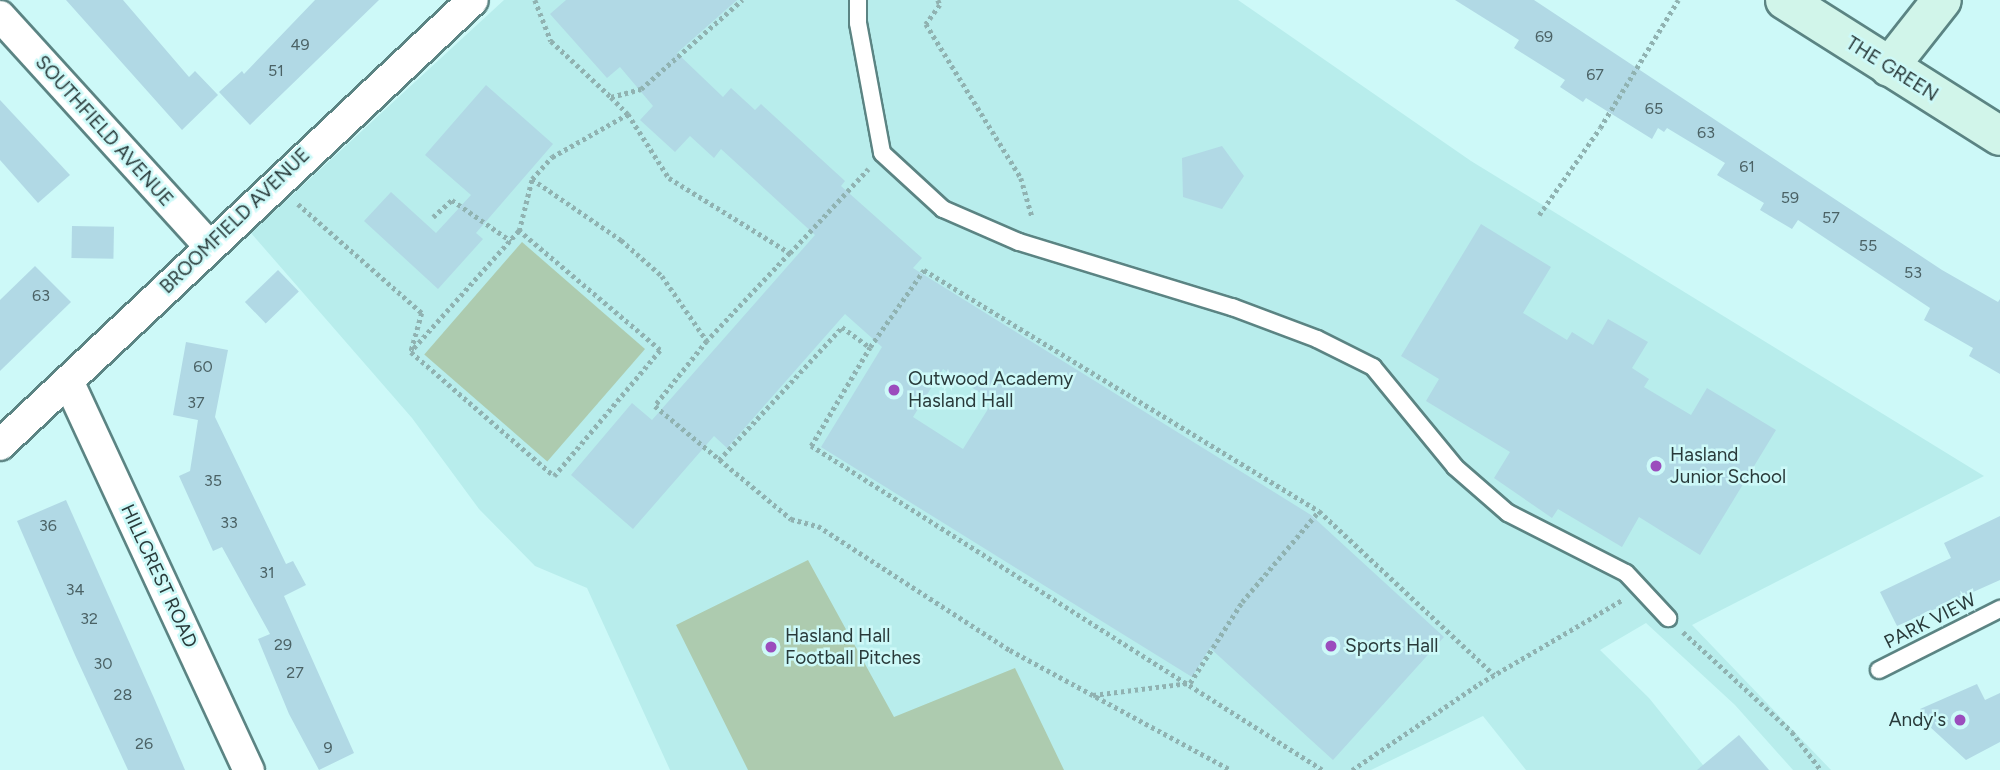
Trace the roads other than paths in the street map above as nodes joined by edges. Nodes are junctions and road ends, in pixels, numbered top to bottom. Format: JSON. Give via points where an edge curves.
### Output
{"nodes":[{"id":1,"x":473,"y":0,"type":"edge"},
{"id":2,"x":859,"y":0,"type":"edge"},
{"id":3,"x":1785,"y":0,"type":"edge"},
{"id":4,"x":1942,"y":0,"type":"edge"},
{"id":5,"x":0,"y":16,"type":"edge"},
{"id":6,"x":1889,"y":67,"type":"junction"},
{"id":7,"x":2000,"y":136,"type":"edge"},
{"id":8,"x":209,"y":246,"type":"junction"},
{"id":9,"x":69,"y":383,"type":"junction"},
{"id":10,"x":0,"y":445,"type":"edge"},
{"id":11,"x":2000,"y":609,"type":"edge"},
{"id":12,"x":1668,"y":618,"type":"road end"},
{"id":13,"x":1879,"y":670,"type":"dead end"},
{"id":14,"x":249,"y":770,"type":"edge"}],
"edges":[{"from":1,"to":8,"type":"street","name":"BROOMFIELD AVENUE"},
{"from":2,"to":12,"type":"lane","via":[[858,23],[882,153],[943,209],[1019,242],[1232,307],[1317,339],[1373,367],[1455,467],[1508,513],[1626,573]]},
{"from":3,"to":6,"type":"main road","name":"THE GREEN"},
{"from":4,"to":6,"type":"main road"},
{"from":5,"to":8,"type":"street","name":"SOUTHFIELD AVENUE"},
{"from":6,"to":7,"type":"main road","name":"THE GREEN"},
{"from":8,"to":9,"type":"street","name":"BROOMFIELD AVENUE"},
{"from":9,"to":10,"type":"street","name":"BROOMFIELD AVENUE"},
{"from":9,"to":14,"type":"street","name":"HILLCREST ROAD"},
{"from":11,"to":13,"type":"lane","name":"PARK VIEW"}]}
